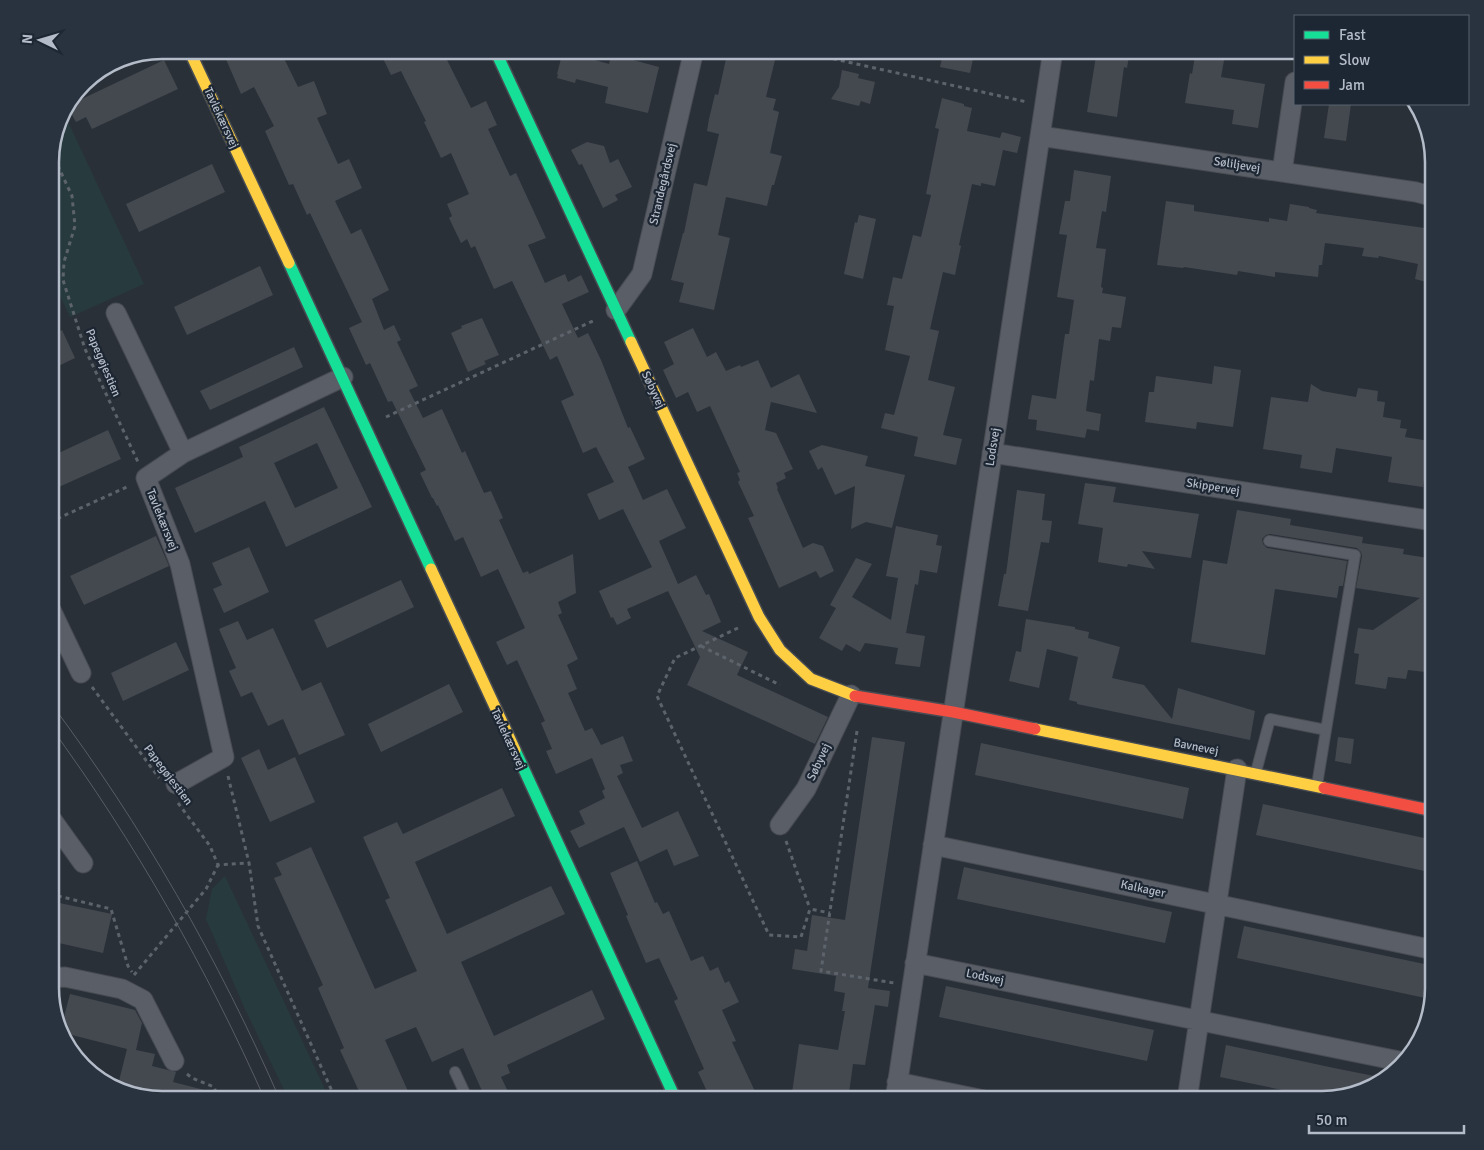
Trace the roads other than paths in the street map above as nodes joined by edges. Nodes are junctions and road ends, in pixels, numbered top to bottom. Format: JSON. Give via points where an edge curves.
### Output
{"nodes":[{"id":1,"x":193,"y":59,"type":"edge"},
{"id":2,"x":499,"y":59,"type":"edge"},
{"id":3,"x":692,"y":59,"type":"edge"},
{"id":4,"x":1052,"y":59,"type":"edge"},
{"id":5,"x":1294,"y":89,"type":"edge"},
{"id":6,"x":1040,"y":136,"type":"junction"},
{"id":7,"x":1282,"y":172,"type":"junction"},
{"id":8,"x":1425,"y":194,"type":"edge"},
{"id":9,"x":616,"y":310,"type":"junction"},
{"id":10,"x":116,"y":313,"type":"dead end"},
{"id":11,"x":343,"y":377,"type":"junction"},
{"id":12,"x":183,"y":453,"type":"junction"},
{"id":13,"x":992,"y":453,"type":"junction"},
{"id":14,"x":1425,"y":520,"type":"edge"},
{"id":15,"x":1269,"y":541,"type":"dead end"},
{"id":16,"x":59,"y":627,"type":"edge"},
{"id":17,"x":81,"y":673,"type":"road end"},
{"id":18,"x":851,"y":694,"type":"junction"},
{"id":19,"x":953,"y":712,"type":"junction"},
{"id":20,"x":1326,"y":730,"type":"junction"},
{"id":21,"x":1237,"y":769,"type":"junction"},
{"id":22,"x":1256,"y":773,"type":"junction"},
{"id":23,"x":1317,"y":786,"type":"junction"},
{"id":24,"x":171,"y":789,"type":"road end"},
{"id":25,"x":1425,"y":808,"type":"edge"},
{"id":26,"x":780,"y":825,"type":"road end"},
{"id":27,"x":59,"y":830,"type":"edge"},
{"id":28,"x":933,"y":845,"type":"junction"},
{"id":29,"x":83,"y":863,"type":"dead end"},
{"id":30,"x":1216,"y":905,"type":"junction"},
{"id":31,"x":1425,"y":948,"type":"edge"},
{"id":32,"x":915,"y":963,"type":"junction"},
{"id":33,"x":59,"y":977,"type":"edge"},
{"id":34,"x":1199,"y":1021,"type":"junction"},
{"id":35,"x":1396,"y":1060,"type":"edge"},
{"id":36,"x":174,"y":1061,"type":"road end"},
{"id":37,"x":455,"y":1072,"type":"dead end"},
{"id":38,"x":464,"y":1091,"type":"edge"},
{"id":39,"x":672,"y":1091,"type":"edge"},
{"id":40,"x":896,"y":1091,"type":"edge"},
{"id":41,"x":1188,"y":1091,"type":"edge"}],
"edges":[{"from":1,"to":11,"type":"street","name":"Tavlekærsvej"},
{"from":2,"to":9,"type":"street","name":"Søbyvej"},
{"from":3,"to":9,"type":"street","name":"Strandegårdsvej","via":[[642,274]]},
{"from":4,"to":6,"type":"street","name":"Lodsvej"},
{"from":5,"to":7,"type":"street"},
{"from":6,"to":7,"type":"street","name":"Søliljevej"},
{"from":6,"to":13,"type":"street","name":"Lodsvej"},
{"from":7,"to":8,"type":"street","name":"Søliljevej"},
{"from":9,"to":18,"type":"street","name":"Søbyvej","via":[[759,617],[780,650],[812,679]]},
{"from":10,"to":12,"type":"street"},
{"from":11,"to":12,"type":"street","name":"Tavlekærsvej"},
{"from":11,"to":39,"type":"street","name":"Tavlekærsvej"},
{"from":12,"to":24,"type":"street","name":"Tavlekærsvej","via":[[146,478],[180,564],[224,758]]},
{"from":13,"to":14,"type":"street","name":"Skippervej"},
{"from":13,"to":19,"type":"street","name":"Lodsvej"},
{"from":15,"to":20,"type":"lane","via":[[1355,555]]},
{"from":16,"to":17,"type":"street"},
{"from":18,"to":19,"type":"street","name":"Søbyvej"},
{"from":18,"to":26,"type":"street","name":"Søbyvej","via":[[806,789]]},
{"from":19,"to":21,"type":"street","name":"Bavnevej"},
{"from":19,"to":28,"type":"street","name":"Lodsvej"},
{"from":20,"to":22,"type":"lane","via":[[1270,719]]},
{"from":20,"to":23,"type":"lane"},
{"from":21,"to":22,"type":"street","name":"Bavnevej"},
{"from":21,"to":30,"type":"street"},
{"from":22,"to":23,"type":"street","name":"Bavnevej"},
{"from":23,"to":25,"type":"street","name":"Bavnevej"},
{"from":27,"to":29,"type":"street"},
{"from":28,"to":30,"type":"street","name":"Kalkager"},
{"from":28,"to":32,"type":"street","name":"Lodsvej"},
{"from":30,"to":31,"type":"street","name":"Kalkager"},
{"from":30,"to":34,"type":"street"},
{"from":32,"to":34,"type":"street","name":"Lodsvej"},
{"from":32,"to":40,"type":"street","name":"Lodsvej"},
{"from":33,"to":36,"type":"street","via":[[128,982],[143,1000]]},
{"from":34,"to":35,"type":"street"},
{"from":34,"to":41,"type":"street"},
{"from":37,"to":38,"type":"lane"}]}
